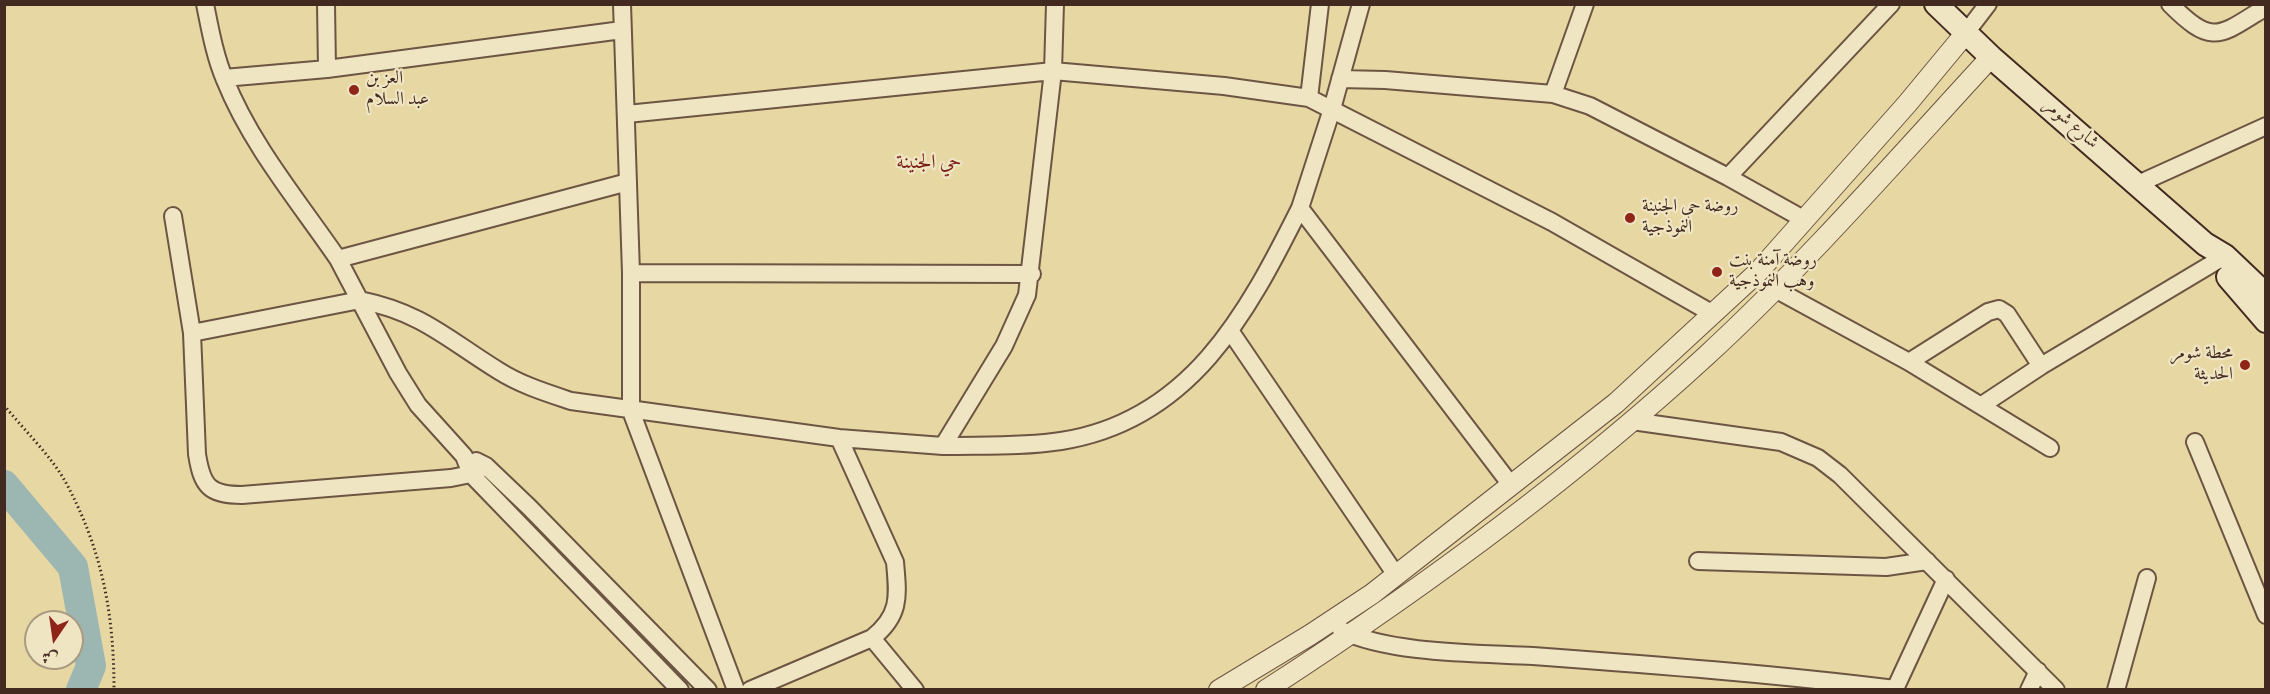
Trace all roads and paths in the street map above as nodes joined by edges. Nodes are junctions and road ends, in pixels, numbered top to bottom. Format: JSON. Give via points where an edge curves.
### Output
{"nodes":[{"id":1,"x":205,"y":4,"type":"edge"},
{"id":2,"x":326,"y":4,"type":"edge"},
{"id":3,"x":622,"y":4,"type":"edge"},
{"id":4,"x":1055,"y":4,"type":"edge"},
{"id":5,"x":1320,"y":4,"type":"edge"},
{"id":6,"x":1361,"y":4,"type":"edge"},
{"id":7,"x":1585,"y":4,"type":"edge"},
{"id":8,"x":1891,"y":4,"type":"edge"},
{"id":9,"x":1936,"y":4,"type":"edge"},
{"id":10,"x":1988,"y":4,"type":"edge"},
{"id":11,"x":2170,"y":4,"type":"edge"},
{"id":12,"x":2265,"y":7,"type":"edge"},
{"id":13,"x":622,"y":30,"type":"junction"},
{"id":14,"x":1965,"y":34,"type":"junction"},
{"id":15,"x":1991,"y":57,"type":"junction"},
{"id":16,"x":327,"y":69,"type":"junction"},
{"id":17,"x":1053,"y":71,"type":"junction"},
{"id":18,"x":224,"y":78,"type":"junction"},
{"id":19,"x":1340,"y":79,"type":"junction"},
{"id":20,"x":1554,"y":94,"type":"junction"},
{"id":21,"x":1309,"y":98,"type":"junction"},
{"id":22,"x":1332,"y":109,"type":"junction"},
{"id":23,"x":627,"y":114,"type":"junction"},
{"id":24,"x":2265,"y":126,"type":"edge"},
{"id":25,"x":1728,"y":177,"type":"junction"},
{"id":26,"x":628,"y":182,"type":"junction"},
{"id":27,"x":2138,"y":184,"type":"junction"},
{"id":28,"x":1300,"y":208,"type":"junction"},
{"id":29,"x":173,"y":216,"type":"dead end"},
{"id":30,"x":1805,"y":220,"type":"junction"},
{"id":31,"x":2215,"y":254,"type":"junction"},
{"id":32,"x":338,"y":259,"type":"junction"},
{"id":33,"x":632,"y":273,"type":"junction"},
{"id":34,"x":1032,"y":274,"type":"junction"},
{"id":35,"x":1775,"y":289,"type":"junction"},
{"id":36,"x":2265,"y":295,"type":"edge"},
{"id":37,"x":360,"y":300,"type":"junction"},
{"id":38,"x":1713,"y":314,"type":"junction"},
{"id":39,"x":2265,"y":321,"type":"edge"},
{"id":40,"x":1232,"y":332,"type":"junction"},
{"id":41,"x":192,"y":333,"type":"junction"},
{"id":42,"x":1909,"y":362,"type":"junction"},
{"id":43,"x":2041,"y":366,"type":"junction"},
{"id":44,"x":4,"y":405,"type":"edge"},
{"id":45,"x":1982,"y":405,"type":"junction"},
{"id":46,"x":632,"y":411,"type":"junction"},
{"id":47,"x":1632,"y":421,"type":"junction"},
{"id":48,"x":839,"y":438,"type":"junction"},
{"id":49,"x":2195,"y":442,"type":"dead end"},
{"id":50,"x":943,"y":446,"type":"junction"},
{"id":51,"x":2050,"y":448,"type":"dead end"},
{"id":52,"x":479,"y":470,"type":"junction"},
{"id":53,"x":1511,"y":485,"type":"junction"},
{"id":54,"x":1698,"y":561,"type":"dead end"},
{"id":55,"x":1927,"y":561,"type":"junction"},
{"id":56,"x":1396,"y":574,"type":"junction"},
{"id":57,"x":2147,"y":578,"type":"dead end"},
{"id":58,"x":1946,"y":579,"type":"junction"},
{"id":59,"x":2265,"y":615,"type":"edge"},
{"id":60,"x":1328,"y":624,"type":"junction"},
{"id":61,"x":1350,"y":635,"type":"junction"},
{"id":62,"x":872,"y":638,"type":"junction"},
{"id":63,"x":2038,"y":671,"type":"junction"},
{"id":64,"x":1895,"y":689,"type":"edge"},
{"id":65,"x":114,"y":690,"type":"edge"},
{"id":66,"x":680,"y":690,"type":"edge"},
{"id":67,"x":708,"y":690,"type":"edge"},
{"id":68,"x":736,"y":690,"type":"edge"},
{"id":69,"x":750,"y":690,"type":"edge"},
{"id":70,"x":915,"y":690,"type":"edge"},
{"id":71,"x":1219,"y":690,"type":"edge"},
{"id":72,"x":1266,"y":690,"type":"edge"},
{"id":73,"x":2029,"y":690,"type":"edge"},
{"id":74,"x":2056,"y":690,"type":"edge"},
{"id":75,"x":2116,"y":690,"type":"edge"}],
"edges":[{"from":1,"to":18,"type":"street"},
{"from":2,"to":16,"type":"street"},
{"from":3,"to":13,"type":"street"},
{"from":4,"to":17,"type":"street"},
{"from":5,"to":21,"type":"street"},
{"from":6,"to":19,"type":"street"},
{"from":7,"to":20,"type":"street"},
{"from":8,"to":25,"type":"street"},
{"from":9,"to":14,"type":"main road","name":"شارع شومر"},
{"from":10,"to":14,"type":"street"},
{"from":11,"to":12,"type":"street","via":[[2187,21],[2210,34],[2225,32]]},
{"from":13,"to":16,"type":"street"},
{"from":13,"to":23,"type":"street"},
{"from":14,"to":15,"type":"main road","name":"شارع شومر"},
{"from":14,"to":30,"type":"street"},
{"from":15,"to":27,"type":"main road","name":"شارع شومر"},
{"from":15,"to":35,"type":"street"},
{"from":16,"to":18,"type":"street"},
{"from":17,"to":21,"type":"street","via":[[1224,86]]},
{"from":17,"to":23,"type":"street"},
{"from":17,"to":34,"type":"street"},
{"from":18,"to":32,"type":"street","via":[[250,130]]},
{"from":19,"to":20,"type":"street"},
{"from":19,"to":22,"type":"street"},
{"from":20,"to":25,"type":"street","via":[[1590,106]]},
{"from":21,"to":22,"type":"street"},
{"from":22,"to":28,"type":"street"},
{"from":22,"to":38,"type":"street","via":[[1552,222]]},
{"from":23,"to":26,"type":"street"},
{"from":24,"to":27,"type":"street"},
{"from":25,"to":30,"type":"street"},
{"from":26,"to":32,"type":"street"},
{"from":26,"to":33,"type":"street"},
{"from":27,"to":31,"type":"main road","name":"شارع شومر"},
{"from":28,"to":40,"type":"street"},
{"from":28,"to":53,"type":"street"},
{"from":29,"to":41,"type":"street"},
{"from":30,"to":38,"type":"street"},
{"from":31,"to":36,"type":"main road","name":"شارع شومر"},
{"from":31,"to":39,"type":"main road","name":"شارع شومر"},
{"from":31,"to":43,"type":"street"},
{"from":32,"to":37,"type":"street"},
{"from":33,"to":34,"type":"street"},
{"from":33,"to":46,"type":"street"},
{"from":34,"to":50,"type":"street","via":[[1005,346]]},
{"from":35,"to":42,"type":"street"},
{"from":35,"to":47,"type":"street"},
{"from":37,"to":41,"type":"street"},
{"from":37,"to":46,"type":"street","via":[[385,305],[435,327],[500,372],[536,389],[571,401]]},
{"from":37,"to":52,"type":"street","via":[[418,405]]},
{"from":38,"to":53,"type":"street","via":[[1616,403]]},
{"from":40,"to":50,"type":"street","via":[[1188,380],[1134,419],[1062,441]]},
{"from":40,"to":56,"type":"street"},
{"from":41,"to":52,"type":"street","via":[[197,454],[200,474],[210,489],[243,495],[416,481]]},
{"from":42,"to":43,"type":"street","via":[[1999,309],[2007,314]]},
{"from":42,"to":45,"type":"street"},
{"from":43,"to":45,"type":"street"},
{"from":44,"to":65,"type":"path","via":[[64,480],[99,557],[114,642]]},
{"from":45,"to":51,"type":"street"},
{"from":46,"to":48,"type":"street"},
{"from":46,"to":68,"type":"street"},
{"from":47,"to":55,"type":"street","via":[[1781,442],[1806,451],[1840,475]]},
{"from":47,"to":61,"type":"street","via":[[1516,513]]},
{"from":48,"to":50,"type":"street"},
{"from":48,"to":62,"type":"street","via":[[894,562],[895,610],[886,627]]},
{"from":49,"to":59,"type":"street"},
{"from":52,"to":66,"type":"street"},
{"from":52,"to":67,"type":"street"},
{"from":53,"to":56,"type":"street"},
{"from":54,"to":55,"type":"street","via":[[1886,567]]},
{"from":55,"to":58,"type":"street"},
{"from":56,"to":60,"type":"street"},
{"from":57,"to":75,"type":"street"},
{"from":58,"to":63,"type":"street"},
{"from":58,"to":64,"type":"street"},
{"from":60,"to":61,"type":"street"},
{"from":60,"to":71,"type":"street"},
{"from":61,"to":64,"type":"street","via":[[1457,652],[1808,678]]},
{"from":61,"to":72,"type":"street"},
{"from":62,"to":69,"type":"street"},
{"from":62,"to":70,"type":"street"},
{"from":63,"to":73,"type":"street"},
{"from":63,"to":74,"type":"street"}]}
